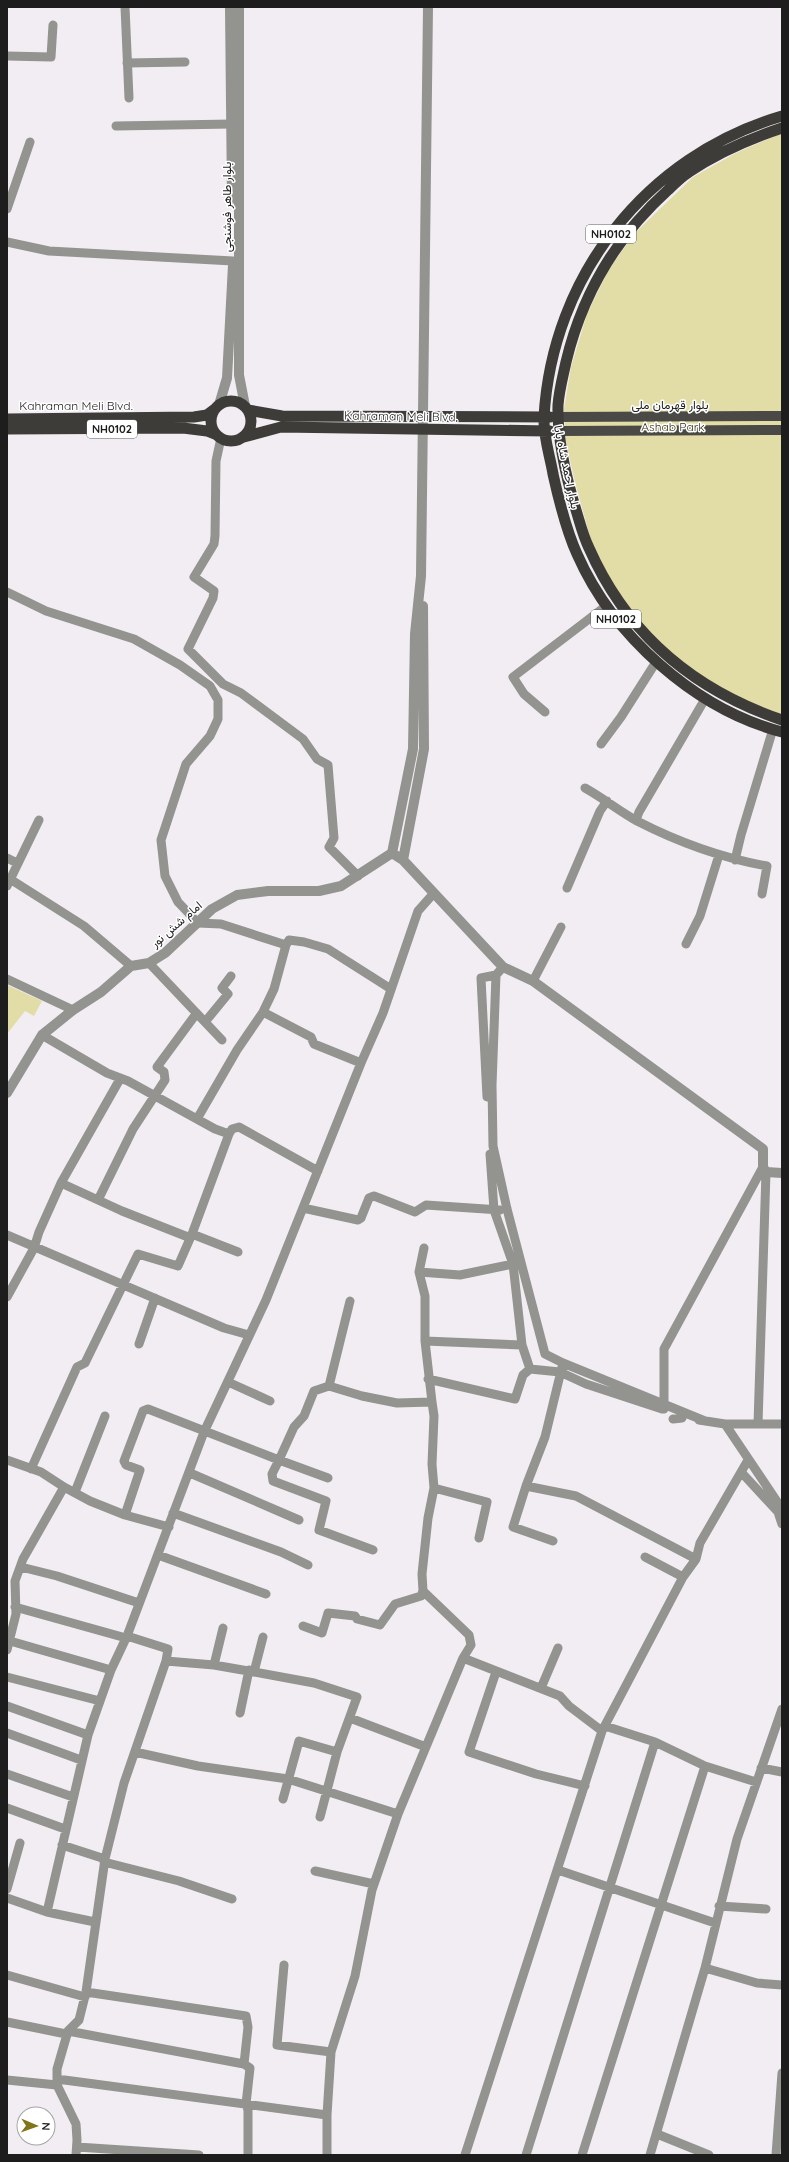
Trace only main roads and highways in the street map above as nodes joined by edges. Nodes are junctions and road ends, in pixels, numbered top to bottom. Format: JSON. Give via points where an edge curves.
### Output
{"nodes":[{"id":1,"x":782,"y":116,"type":"edge"},
{"id":2,"x":782,"y":128,"type":"edge"},
{"id":3,"x":217,"y":407,"type":"junction"},
{"id":4,"x":246,"y":408,"type":"junction"},
{"id":5,"x":782,"y":416,"type":"edge"},
{"id":6,"x":544,"y":417,"type":"junction"},
{"id":7,"x":559,"y":417,"type":"junction"},
{"id":8,"x":7,"y":419,"type":"edge"},
{"id":9,"x":7,"y":429,"type":"edge"},
{"id":10,"x":544,"y":430,"type":"junction"},
{"id":11,"x":782,"y":430,"type":"edge"},
{"id":12,"x":558,"y":431,"type":"junction"},
{"id":13,"x":219,"y":436,"type":"junction"},
{"id":14,"x":244,"y":436,"type":"junction"},
{"id":15,"x":782,"y":720,"type":"edge"},
{"id":16,"x":778,"y":730,"type":"edge"}],
"edges":[{"from":1,"to":6,"type":"highway","name":"بلوار احمد شاه بابا","number":"NH0102","via":[[714,145],[678,167],[646,193],[623,218],[600,248],[563,320],[550,368]]},
{"from":2,"to":7,"type":"highway","name":"بلوار احمد شاه بابا","number":"NH0102","via":[[733,147],[687,173],[654,202],[626,234],[602,269],[582,313],[561,384]]},
{"from":3,"to":4,"type":"highway","number":"NH0102","via":[[235,401]]},
{"from":3,"to":8,"type":"highway","name":"Kahraman Meli Blvd.","number":"NH0102","via":[[207,415],[194,417]]},
{"from":3,"to":13,"type":"highway","via":[[212,422]]},
{"from":4,"to":6,"type":"highway","name":"Kahraman Meli Blvd.","number":"NH0102","via":[[282,416]]},
{"from":4,"to":14,"type":"highway","via":[[250,415],[250,427]]},
{"from":5,"to":7,"type":"main road","name":"بلوار قهرمان ملی"},
{"from":6,"to":7,"type":"highway","name":"Kahraman Meli Blvd.","number":"NH0102"},
{"from":6,"to":10,"type":"highway","name":"بلوار احمد شاه بابا","number":"NH0102"},
{"from":7,"to":12,"type":"highway","name":"بلوار احمد شاه بابا","number":"NH0102"},
{"from":9,"to":13,"type":"highway","name":"Kahraman Meli Blvd.","number":"NH0102","via":[[183,428],[207,431]]},
{"from":10,"to":12,"type":"highway","name":"Kahraman Meli Blvd.","number":"NH0102"},
{"from":10,"to":14,"type":"highway","name":"Kahraman Meli Blvd.","number":"NH0102","via":[[281,427]]},
{"from":10,"to":16,"type":"highway","name":"بلوار احمد شاه بابا","number":"NH0102","via":[[557,493],[576,554],[606,606],[629,636],[656,662],[706,699]]},
{"from":11,"to":12,"type":"main road"},
{"from":12,"to":15,"type":"highway","name":"بلوار احمد شاه بابا","number":"NH0102","via":[[570,491],[588,548],[612,591],[639,628],[665,655],[688,673],[737,703]]},
{"from":13,"to":14,"type":"highway","number":"NH0102","via":[[232,441]]}]}
